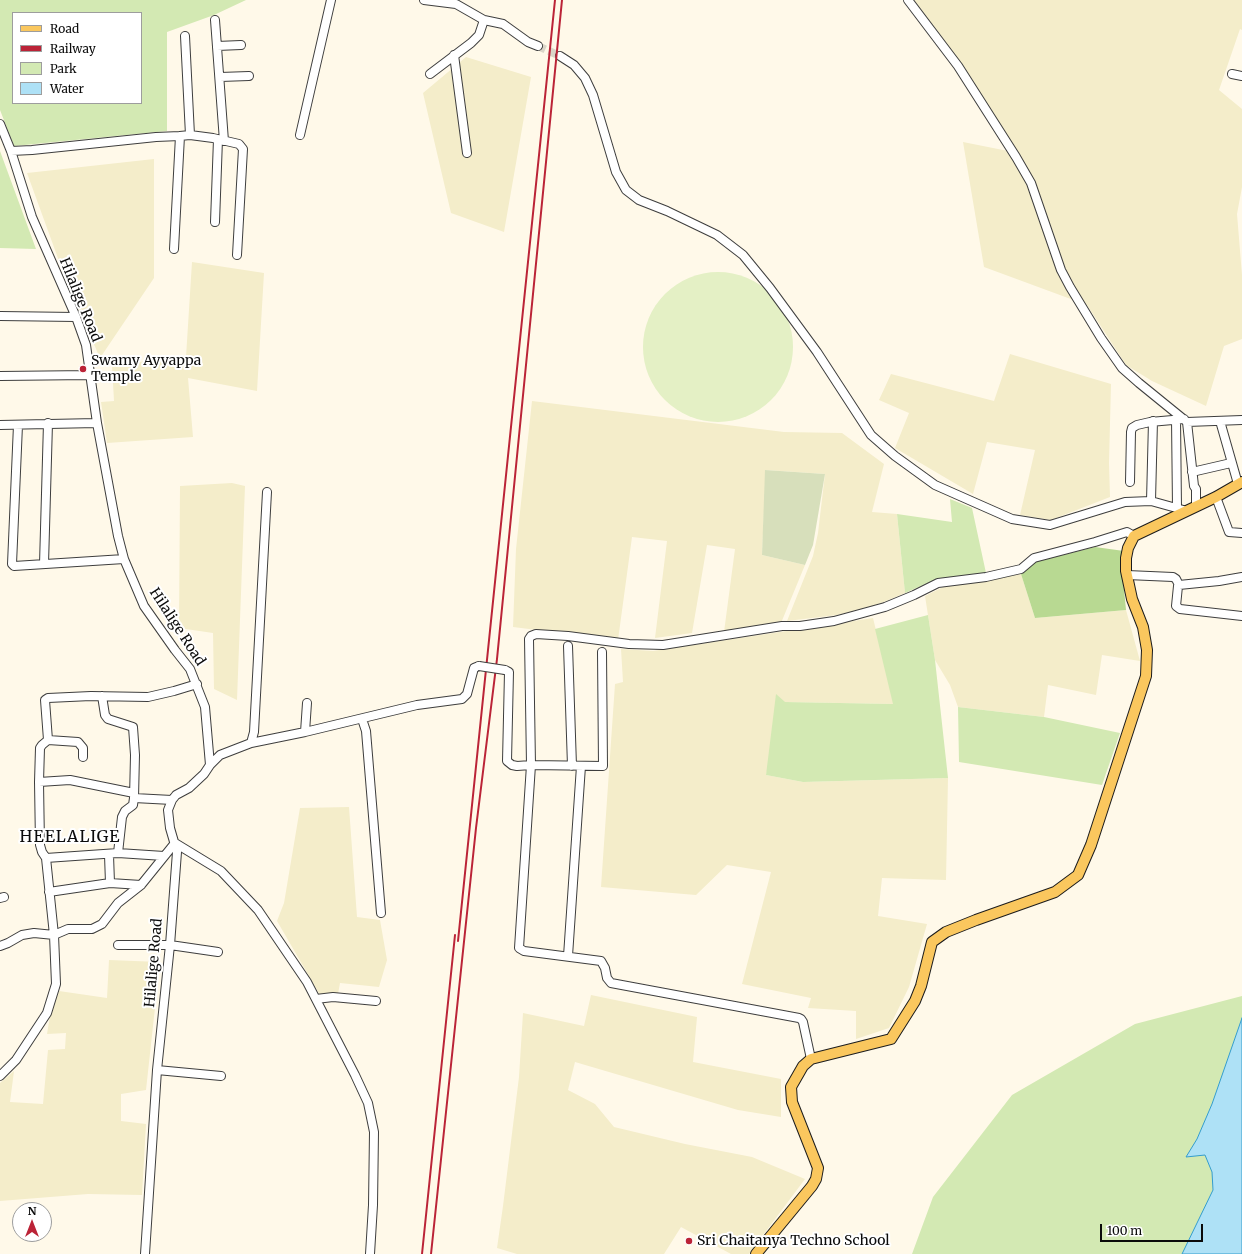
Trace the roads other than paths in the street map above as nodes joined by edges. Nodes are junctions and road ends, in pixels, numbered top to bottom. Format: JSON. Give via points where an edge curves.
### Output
{"nodes":[{"id":1,"x":331,"y":0,"type":"edge"},
{"id":2,"x":424,"y":0,"type":"edge"},
{"id":3,"x":908,"y":0,"type":"edge"},
{"id":4,"x":215,"y":20,"type":"dead end"},
{"id":5,"x":484,"y":20,"type":"junction"},
{"id":6,"x":185,"y":36,"type":"dead end"},
{"id":7,"x":241,"y":45,"type":"dead end"},
{"id":8,"x":217,"y":46,"type":"junction"},
{"id":9,"x":538,"y":46,"type":"tunnel mouth"},
{"id":10,"x":454,"y":55,"type":"junction"},
{"id":11,"x":560,"y":56,"type":"tunnel mouth"},
{"id":12,"x":430,"y":74,"type":"dead end"},
{"id":13,"x":1232,"y":74,"type":"dead end"},
{"id":14,"x":248,"y":76,"type":"dead end"},
{"id":15,"x":1242,"y":76,"type":"edge"},
{"id":16,"x":220,"y":77,"type":"junction"},
{"id":17,"x":0,"y":124,"type":"edge"},
{"id":18,"x":190,"y":135,"type":"junction"},
{"id":19,"x":300,"y":135,"type":"dead end"},
{"id":20,"x":180,"y":136,"type":"junction"},
{"id":21,"x":221,"y":140,"type":"junction"},
{"id":22,"x":11,"y":151,"type":"junction"},
{"id":23,"x":467,"y":153,"type":"dead end"},
{"id":24,"x":215,"y":222,"type":"dead end"},
{"id":25,"x":174,"y":250,"type":"dead end"},
{"id":26,"x":237,"y":255,"type":"dead end"},
{"id":27,"x":0,"y":316,"type":"edge"},
{"id":28,"x":76,"y":317,"type":"junction"},
{"id":29,"x":90,"y":375,"type":"junction"},
{"id":30,"x":0,"y":376,"type":"edge"},
{"id":31,"x":1182,"y":420,"type":"junction"},
{"id":32,"x":1220,"y":420,"type":"junction"},
{"id":33,"x":1242,"y":420,"type":"edge"},
{"id":34,"x":1153,"y":421,"type":"junction"},
{"id":35,"x":97,"y":423,"type":"junction"},
{"id":36,"x":48,"y":424,"type":"junction"},
{"id":37,"x":18,"y":425,"type":"junction"},
{"id":38,"x":0,"y":426,"type":"edge"},
{"id":39,"x":1231,"y":464,"type":"junction"},
{"id":40,"x":1192,"y":472,"type":"junction"},
{"id":41,"x":1130,"y":482,"type":"dead end"},
{"id":42,"x":1240,"y":483,"type":"edge"},
{"id":43,"x":267,"y":492,"type":"dead end"},
{"id":44,"x":1216,"y":497,"type":"junction"},
{"id":45,"x":1151,"y":501,"type":"junction"},
{"id":46,"x":1196,"y":506,"type":"junction"},
{"id":47,"x":1182,"y":509,"type":"junction"},
{"id":48,"x":1242,"y":533,"type":"edge"},
{"id":49,"x":1134,"y":536,"type":"junction"},
{"id":50,"x":124,"y":559,"type":"junction"},
{"id":51,"x":44,"y":564,"type":"junction"},
{"id":52,"x":1127,"y":575,"type":"junction"},
{"id":53,"x":1242,"y":577,"type":"edge"},
{"id":54,"x":1179,"y":584,"type":"junction"},
{"id":55,"x":1242,"y":616,"type":"edge"},
{"id":56,"x":568,"y":646,"type":"dead end"},
{"id":57,"x":602,"y":652,"type":"dead end"},
{"id":58,"x":196,"y":684,"type":"junction"},
{"id":59,"x":102,"y":696,"type":"junction"},
{"id":60,"x":307,"y":703,"type":"dead end"},
{"id":61,"x":362,"y":719,"type":"junction"},
{"id":62,"x":305,"y":732,"type":"junction"},
{"id":63,"x":48,"y":740,"type":"junction"},
{"id":64,"x":251,"y":743,"type":"junction"},
{"id":65,"x":83,"y":757,"type":"dead end"},
{"id":66,"x":210,"y":765,"type":"junction"},
{"id":67,"x":531,"y":765,"type":"junction"},
{"id":68,"x":572,"y":766,"type":"junction"},
{"id":69,"x":581,"y":766,"type":"junction"},
{"id":70,"x":39,"y":782,"type":"junction"},
{"id":71,"x":134,"y":795,"type":"junction"},
{"id":72,"x":172,"y":800,"type":"junction"},
{"id":73,"x":175,"y":842,"type":"junction"},
{"id":74,"x":118,"y":853,"type":"junction"},
{"id":75,"x":109,"y":855,"type":"junction"},
{"id":76,"x":164,"y":856,"type":"junction"},
{"id":77,"x":46,"y":858,"type":"junction"},
{"id":78,"x":110,"y":882,"type":"junction"},
{"id":79,"x":141,"y":885,"type":"junction"},
{"id":80,"x":49,"y":892,"type":"junction"},
{"id":81,"x":381,"y":913,"type":"dead end"},
{"id":82,"x":54,"y":935,"type":"junction"},
{"id":83,"x":118,"y":945,"type":"dead end"},
{"id":84,"x":170,"y":945,"type":"junction"},
{"id":85,"x":0,"y":946,"type":"edge"},
{"id":86,"x":218,"y":952,"type":"dead end"},
{"id":87,"x":568,"y":956,"type":"junction"},
{"id":88,"x":316,"y":999,"type":"junction"},
{"id":89,"x":376,"y":1001,"type":"dead end"},
{"id":90,"x":811,"y":1059,"type":"junction"},
{"id":91,"x":157,"y":1070,"type":"junction"},
{"id":92,"x":0,"y":1076,"type":"edge"},
{"id":93,"x":221,"y":1076,"type":"dead end"},
{"id":94,"x":145,"y":1254,"type":"edge"},
{"id":95,"x":370,"y":1254,"type":"edge"},
{"id":96,"x":756,"y":1254,"type":"edge"}],
"edges":[{"from":1,"to":19,"type":"street"},
{"from":2,"to":5,"type":"street","via":[[456,4]]},
{"from":3,"to":31,"type":"street","via":[[958,66],[1031,183],[1061,270],[1101,338],[1122,368]]},
{"from":4,"to":8,"type":"street"},
{"from":5,"to":9,"type":"street","via":[[503,24]]},
{"from":5,"to":10,"type":"street","via":[[479,35],[471,44]]},
{"from":6,"to":18,"type":"street"},
{"from":7,"to":8,"type":"street"},
{"from":8,"to":16,"type":"street"},
{"from":10,"to":12,"type":"street"},
{"from":10,"to":23,"type":"street"},
{"from":11,"to":45,"type":"street","via":[[574,65],[585,78],[593,95],[616,172],[626,190],[639,200],[667,210],[717,235],[743,255],[817,352],[871,435],[895,456],[935,485],[1012,519],[1050,525],[1125,502]]},
{"from":13,"to":15,"type":"street"},
{"from":14,"to":16,"type":"street"},
{"from":16,"to":21,"type":"street"},
{"from":17,"to":22,"type":"street","name":"Hilalige Road"},
{"from":18,"to":20,"type":"street"},
{"from":18,"to":21,"type":"street"},
{"from":20,"to":22,"type":"street"},
{"from":20,"to":25,"type":"street"},
{"from":21,"to":24,"type":"street"},
{"from":21,"to":26,"type":"street","via":[[239,144],[243,149]]},
{"from":22,"to":28,"type":"street","name":"Hilalige Road","via":[[32,217]]},
{"from":27,"to":28,"type":"street"},
{"from":28,"to":29,"type":"street","name":"Hilalige Road","via":[[86,345]]},
{"from":29,"to":30,"type":"street"},
{"from":29,"to":35,"type":"street","name":"Hilalige Road"},
{"from":31,"to":32,"type":"street"},
{"from":31,"to":34,"type":"street"},
{"from":31,"to":40,"type":"street"},
{"from":31,"to":47,"type":"street"},
{"from":32,"to":33,"type":"street"},
{"from":32,"to":39,"type":"street"},
{"from":34,"to":41,"type":"street","via":[[1132,428]]},
{"from":34,"to":45,"type":"street"},
{"from":35,"to":36,"type":"street"},
{"from":35,"to":50,"type":"street","name":"Hilalige Road"},
{"from":36,"to":37,"type":"street"},
{"from":36,"to":51,"type":"street"},
{"from":37,"to":38,"type":"street"},
{"from":37,"to":51,"type":"street","via":[[12,564]]},
{"from":39,"to":40,"type":"street"},
{"from":39,"to":42,"type":"street"},
{"from":40,"to":46,"type":"street"},
{"from":42,"to":44,"type":"main road"},
{"from":43,"to":64,"type":"street","via":[[254,732]]},
{"from":44,"to":46,"type":"main road"},
{"from":44,"to":48,"type":"street","via":[[1229,532]]},
{"from":45,"to":47,"type":"street"},
{"from":46,"to":47,"type":"main road"},
{"from":47,"to":49,"type":"main road"},
{"from":49,"to":52,"type":"main road","via":[[1126,558]]},
{"from":49,"to":67,"type":"street","via":[[1127,532],[1034,558],[1022,569],[938,583],[885,607],[834,621],[782,626],[663,646],[568,636],[530,636]]},
{"from":50,"to":51,"type":"street"},
{"from":50,"to":58,"type":"street","name":"Hilalige Road","via":[[144,606],[190,669]]},
{"from":52,"to":54,"type":"street","via":[[1173,576]]},
{"from":52,"to":90,"type":"main road","via":[[1132,599],[1143,627],[1147,650],[1146,676],[1092,845],[1078,874],[1055,892],[946,932],[932,942],[915,1001],[891,1039]]},
{"from":53,"to":54,"type":"street"},
{"from":54,"to":55,"type":"street","via":[[1176,606],[1178,608]]},
{"from":56,"to":68,"type":"street"},
{"from":57,"to":69,"type":"street","via":[[604,766]]},
{"from":58,"to":59,"type":"street","via":[[148,697]]},
{"from":58,"to":66,"type":"street","name":"Hilalige Road","via":[[205,707]]},
{"from":59,"to":63,"type":"street","via":[[47,698],[45,700]]},
{"from":59,"to":71,"type":"street","via":[[108,719],[133,727]]},
{"from":60,"to":62,"type":"street"},
{"from":61,"to":62,"type":"street"},
{"from":61,"to":67,"type":"street","bridge":true,"via":[[418,705],[462,699],[467,694],[474,668],[479,666],[505,670],[508,672],[507,761],[512,765]]},
{"from":61,"to":81,"type":"street","via":[[366,731]]},
{"from":62,"to":64,"type":"street"},
{"from":63,"to":65,"type":"street","via":[[78,742],[84,748]]},
{"from":63,"to":70,"type":"street","via":[[40,748]]},
{"from":64,"to":66,"type":"street","via":[[220,755]]},
{"from":66,"to":72,"type":"street","via":[[190,788]]},
{"from":67,"to":68,"type":"street"},
{"from":67,"to":87,"type":"street","via":[[519,948],[524,951]]},
{"from":68,"to":69,"type":"street"},
{"from":69,"to":87,"type":"street"},
{"from":70,"to":71,"type":"street","via":[[70,780]]},
{"from":70,"to":77,"type":"street","via":[[40,845]]},
{"from":71,"to":72,"type":"street"},
{"from":71,"to":74,"type":"street","via":[[133,806],[122,816]]},
{"from":72,"to":73,"type":"street","name":"Hilalige Road","via":[[168,810]]},
{"from":73,"to":76,"type":"street"},
{"from":73,"to":84,"type":"street","name":"Hilalige Road","via":[[177,852]]},
{"from":73,"to":88,"type":"street","via":[[221,871],[258,910]]},
{"from":74,"to":75,"type":"street"},
{"from":74,"to":76,"type":"street"},
{"from":75,"to":77,"type":"street"},
{"from":75,"to":78,"type":"street"},
{"from":76,"to":79,"type":"street"},
{"from":77,"to":80,"type":"street"},
{"from":78,"to":79,"type":"street"},
{"from":78,"to":80,"type":"street"},
{"from":79,"to":82,"type":"street","via":[[118,903],[102,924],[92,929],[68,929]]},
{"from":80,"to":82,"type":"street"},
{"from":82,"to":85,"type":"street","via":[[22,935]]},
{"from":82,"to":92,"type":"street","via":[[56,984],[48,1012],[16,1060]]},
{"from":83,"to":84,"type":"street"},
{"from":84,"to":86,"type":"street"},
{"from":84,"to":91,"type":"street","name":"Hilalige Road"},
{"from":87,"to":90,"type":"street","via":[[601,961],[611,983],[802,1019]]},
{"from":88,"to":89,"type":"street"},
{"from":88,"to":95,"type":"street","via":[[368,1102],[371,1114],[374,1157]]},
{"from":90,"to":96,"type":"main road","via":[[803,1066],[791,1087],[792,1102],[818,1168],[816,1179]]},
{"from":91,"to":93,"type":"street"},
{"from":91,"to":94,"type":"street","name":"Hilalige Road"}]}
